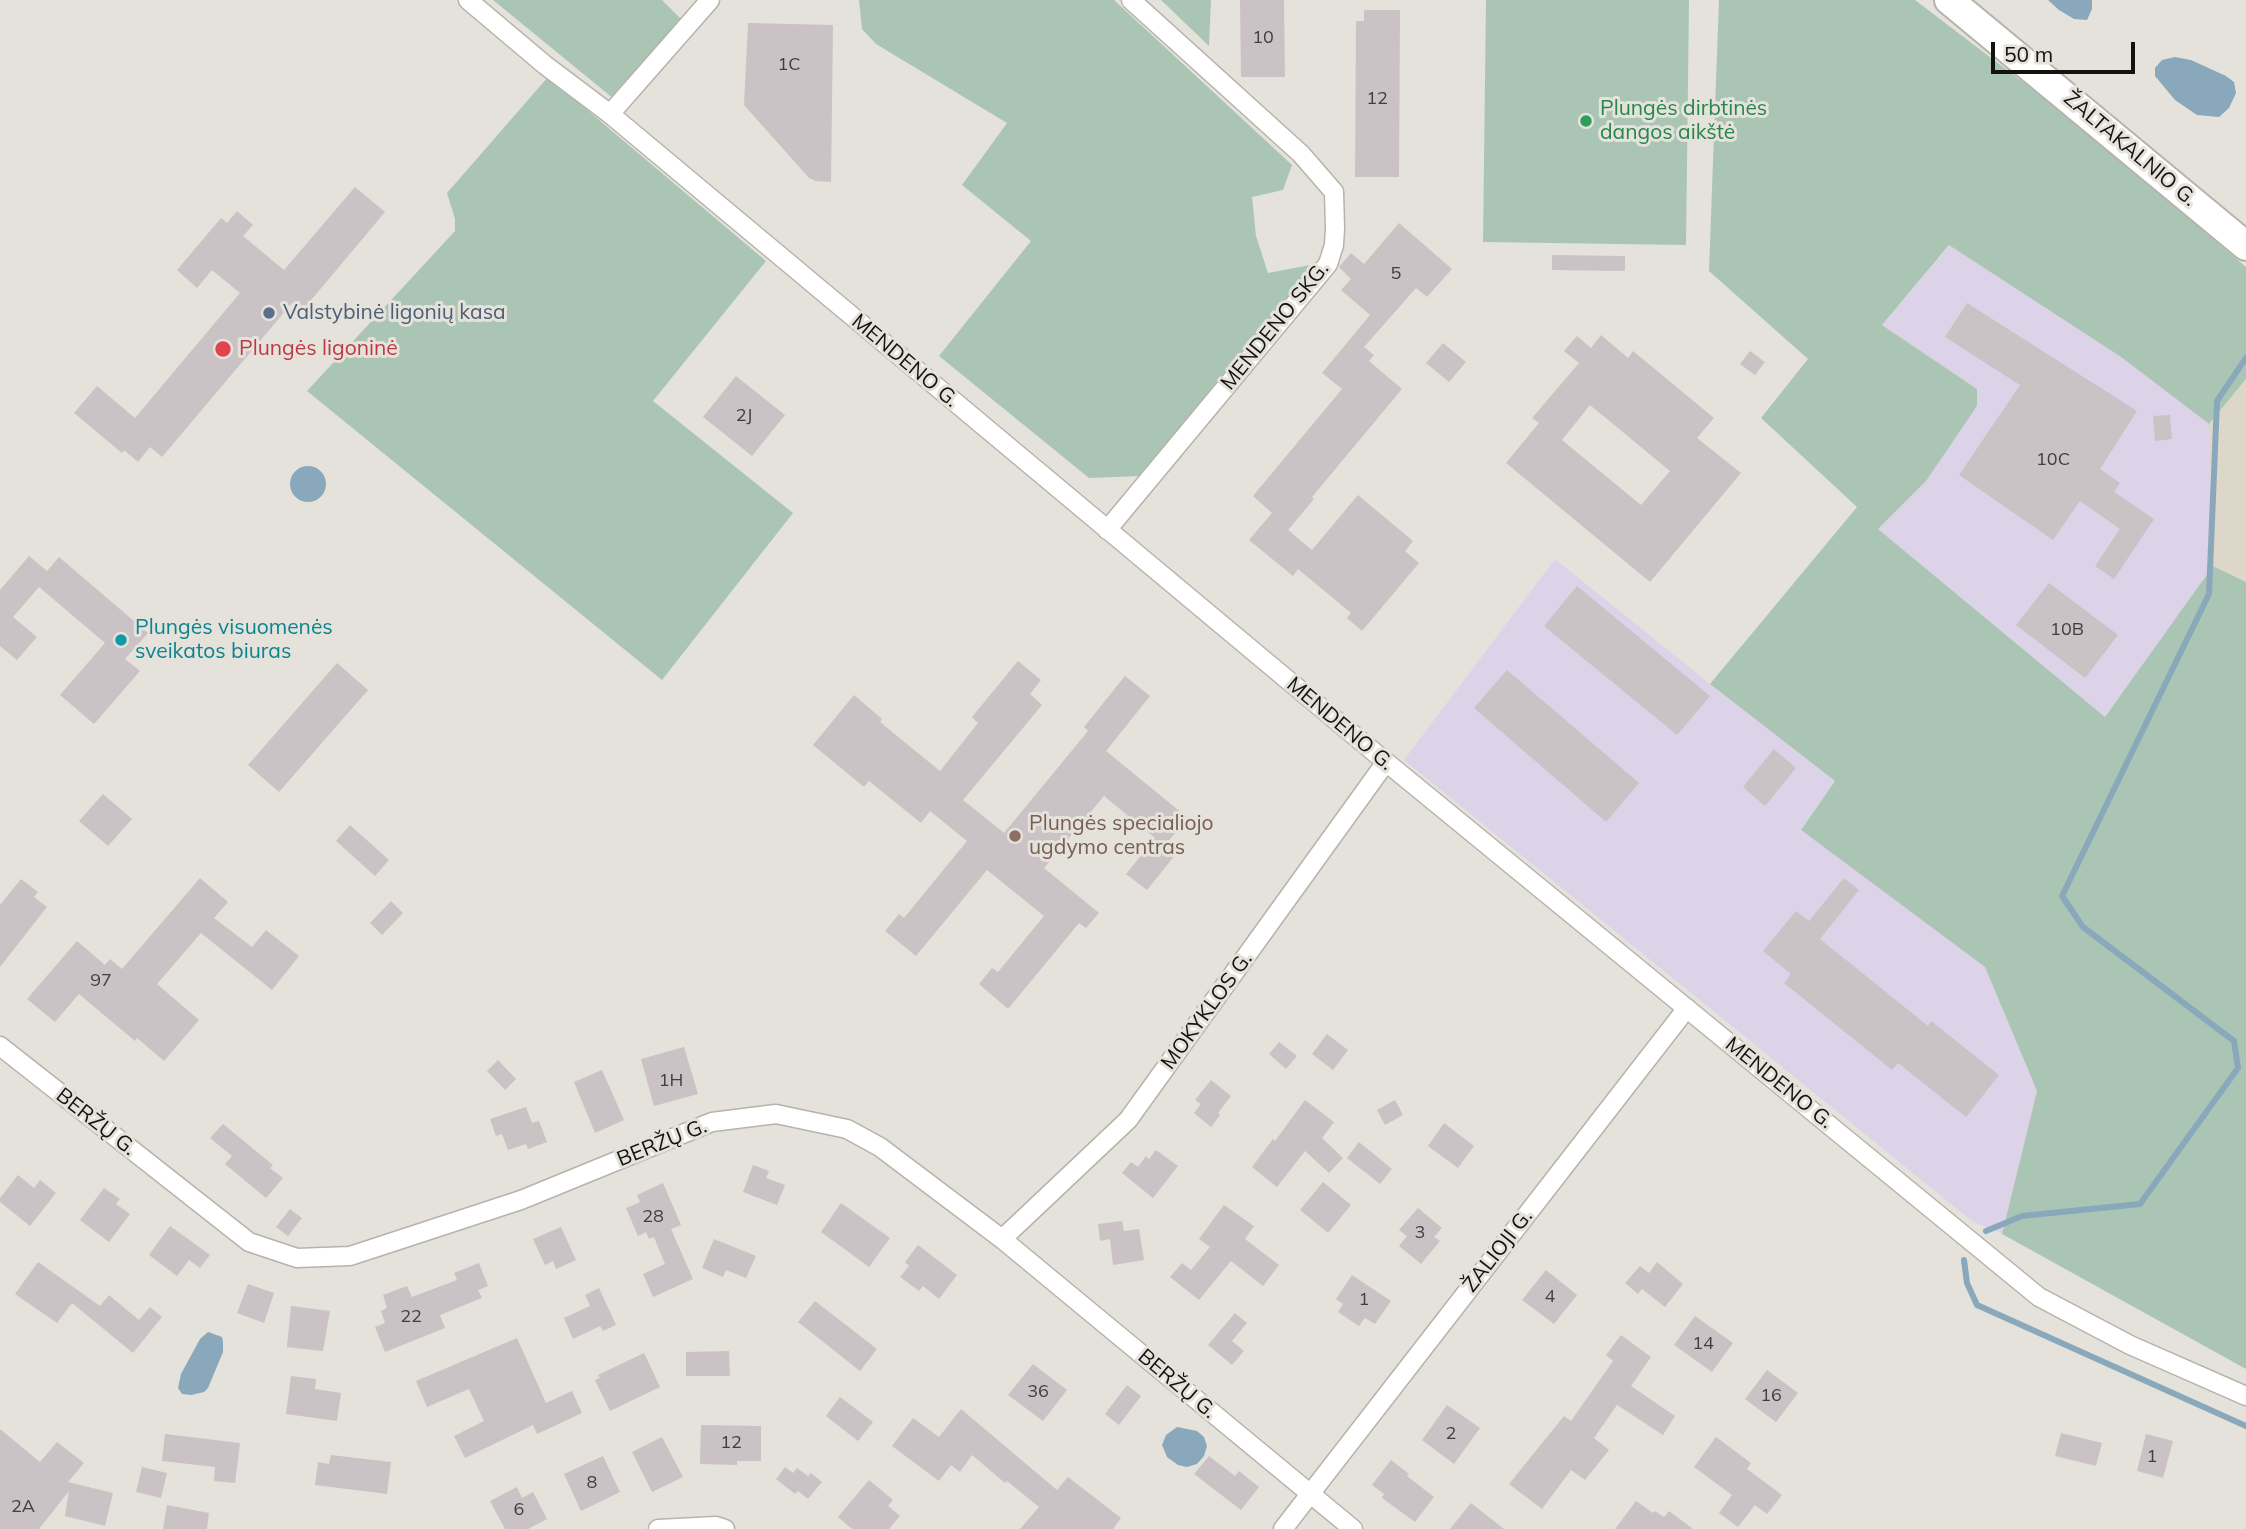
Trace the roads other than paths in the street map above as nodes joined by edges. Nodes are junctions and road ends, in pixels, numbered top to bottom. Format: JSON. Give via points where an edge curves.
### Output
{"nodes":[{"id":1,"x":468,"y":0,"type":"edge"},
{"id":2,"x":710,"y":0,"type":"edge"},
{"id":3,"x":1131,"y":0,"type":"edge"},
{"id":4,"x":1949,"y":0,"type":"edge"},
{"id":5,"x":610,"y":114,"type":"junction"},
{"id":6,"x":2246,"y":246,"type":"edge"},
{"id":7,"x":1107,"y":530,"type":"junction"},
{"id":8,"x":1387,"y":762,"type":"junction"},
{"id":9,"x":1687,"y":1008,"type":"junction"},
{"id":10,"x":0,"y":1046,"type":"edge"},
{"id":11,"x":1002,"y":1239,"type":"junction"},
{"id":12,"x":2246,"y":1396,"type":"edge"},
{"id":13,"x":1310,"y":1494,"type":"junction"},
{"id":14,"x":658,"y":1529,"type":"edge"},
{"id":15,"x":725,"y":1529,"type":"edge"},
{"id":16,"x":1283,"y":1529,"type":"edge"},
{"id":17,"x":1353,"y":1529,"type":"edge"}],
"edges":[{"from":1,"to":5,"type":"street","name":"MENDENO G."},
{"from":2,"to":5,"type":"street"},
{"from":3,"to":7,"type":"street","name":"MENDENO SKG.","via":[[1301,154],[1334,191],[1335,228],[1328,264]]},
{"from":4,"to":6,"type":"main road","name":"ŽALTAKALNIO G."},
{"from":5,"to":7,"type":"street","name":"MENDENO G."},
{"from":7,"to":8,"type":"street","name":"MENDENO G."},
{"from":8,"to":9,"type":"street","name":"MENDENO G."},
{"from":8,"to":11,"type":"street","name":"MOKYKLOS G.","via":[[1128,1120]]},
{"from":9,"to":12,"type":"street","name":"MENDENO G.","via":[[2039,1297],[2130,1345]]},
{"from":9,"to":13,"type":"street","name":"ŽALIOJI G."},
{"from":10,"to":11,"type":"street","name":"BERŽŲ G.","via":[[249,1242],[297,1258],[349,1256],[521,1200],[712,1122],[776,1114],[847,1129],[880,1147]]},
{"from":11,"to":13,"type":"street","name":"BERŽŲ G."},
{"from":13,"to":16,"type":"street","name":"ŽALIOJI G."},
{"from":13,"to":17,"type":"street","name":"BERŽŲ G."},
{"from":14,"to":15,"type":"street"}]}
